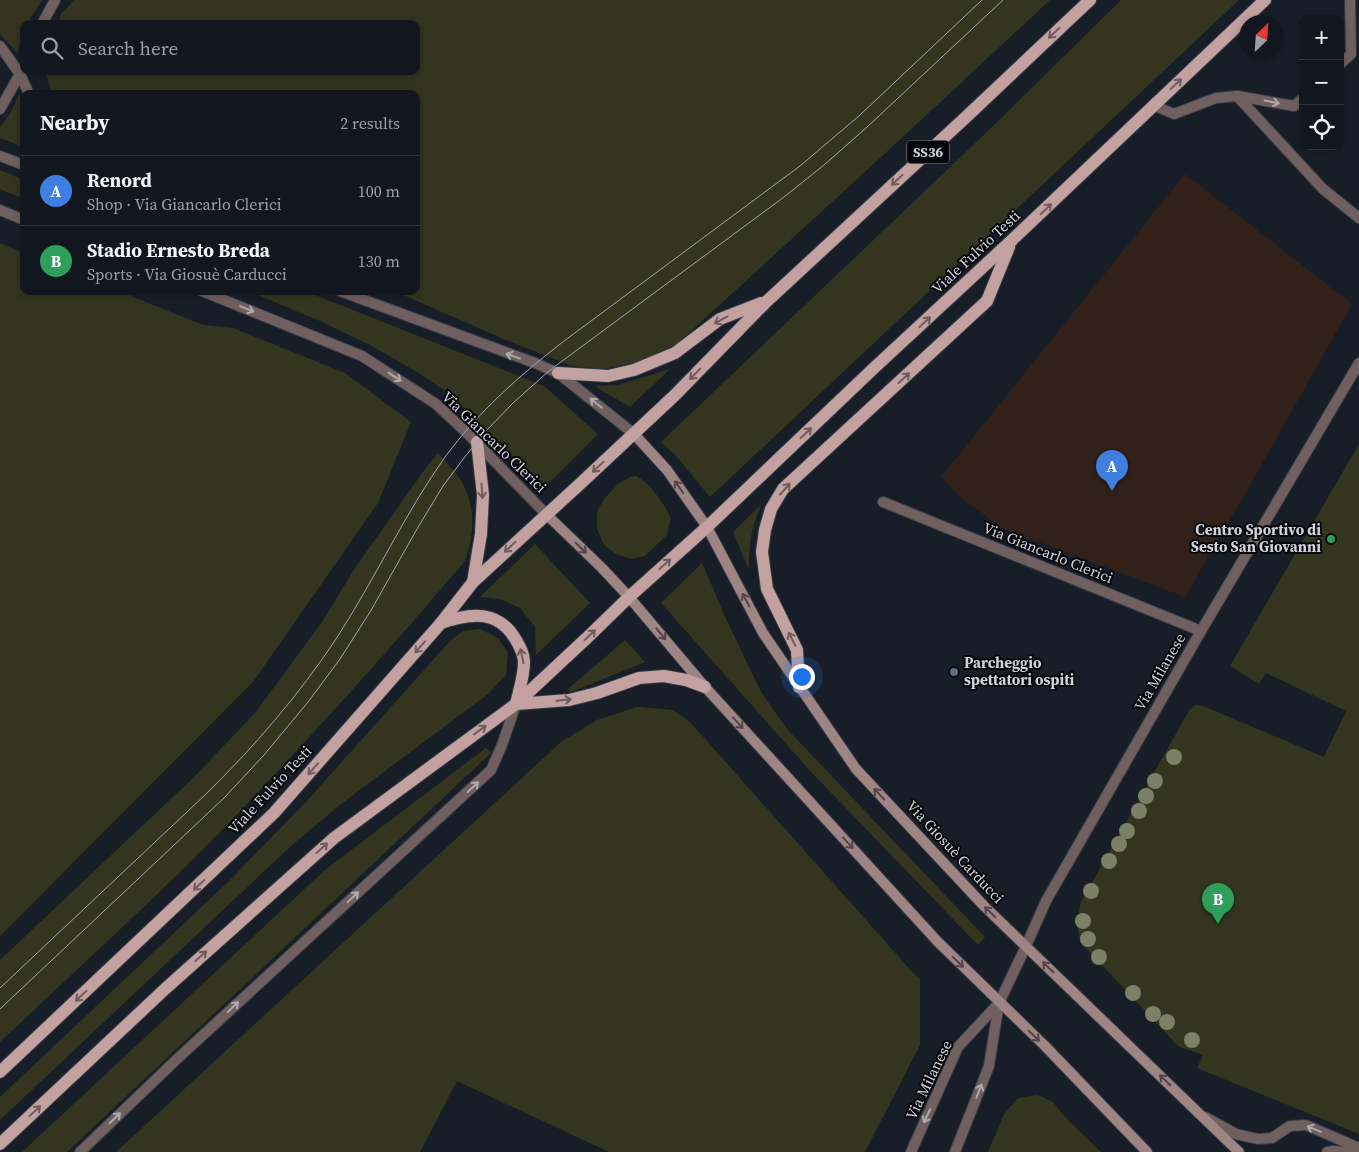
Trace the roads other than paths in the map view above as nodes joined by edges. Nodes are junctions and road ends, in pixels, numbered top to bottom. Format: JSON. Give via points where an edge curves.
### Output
{"nodes":[{"id":1,"x":55,"y":0,"type":"edge"},
{"id":2,"x":1090,"y":0,"type":"edge"},
{"id":3,"x":1265,"y":0,"type":"edge"},
{"id":4,"x":1350,"y":0,"type":"edge"},
{"id":5,"x":44,"y":20,"type":"edge"},
{"id":6,"x":0,"y":46,"type":"edge"},
{"id":7,"x":1344,"y":60,"type":"edge"},
{"id":8,"x":20,"y":68,"type":"edge"},
{"id":9,"x":20,"y":74,"type":"edge"},
{"id":10,"x":23,"y":75,"type":"edge"},
{"id":11,"x":28,"y":90,"type":"edge"},
{"id":12,"x":1237,"y":96,"type":"junction"},
{"id":13,"x":1299,"y":102,"type":"edge"},
{"id":14,"x":1153,"y":105,"type":"junction"},
{"id":15,"x":0,"y":109,"type":"edge"},
{"id":16,"x":0,"y":156,"type":"edge"},
{"id":17,"x":20,"y":164,"type":"edge"},
{"id":18,"x":0,"y":210,"type":"edge"},
{"id":19,"x":20,"y":218,"type":"edge"},
{"id":20,"x":1359,"y":218,"type":"edge"},
{"id":21,"x":1010,"y":242,"type":"junction"},
{"id":22,"x":212,"y":295,"type":"edge"},
{"id":23,"x":350,"y":295,"type":"edge"},
{"id":24,"x":362,"y":295,"type":"edge"},
{"id":25,"x":766,"y":302,"type":"junction"},
{"id":26,"x":369,"y":303,"type":"junction"},
{"id":27,"x":1359,"y":363,"type":"edge"},
{"id":28,"x":558,"y":373,"type":"junction"},
{"id":29,"x":634,"y":434,"type":"junction"},
{"id":30,"x":477,"y":442,"type":"junction"},
{"id":31,"x":884,"y":502,"type":"dead end"},
{"id":32,"x":546,"y":514,"type":"junction"},
{"id":33,"x":707,"y":527,"type":"junction"},
{"id":34,"x":473,"y":582,"type":"junction"},
{"id":35,"x":629,"y":597,"type":"junction"},
{"id":36,"x":441,"y":623,"type":"junction"},
{"id":37,"x":1201,"y":631,"type":"junction"},
{"id":38,"x":705,"y":687,"type":"junction"},
{"id":39,"x":799,"y":687,"type":"junction"},
{"id":40,"x":516,"y":704,"type":"junction"},
{"id":41,"x":1026,"y":946,"type":"junction"},
{"id":42,"x":1000,"y":1002,"type":"junction"},
{"id":43,"x":0,"y":1072,"type":"edge"},
{"id":44,"x":1200,"y":1114,"type":"junction"},
{"id":45,"x":0,"y":1144,"type":"edge"},
{"id":46,"x":1359,"y":1148,"type":"edge"},
{"id":47,"x":80,"y":1152,"type":"edge"},
{"id":48,"x":911,"y":1152,"type":"edge"},
{"id":49,"x":955,"y":1152,"type":"edge"},
{"id":50,"x":1147,"y":1152,"type":"edge"},
{"id":51,"x":1239,"y":1152,"type":"edge"},
{"id":52,"x":1327,"y":1152,"type":"edge"},
{"id":53,"x":1354,"y":1152,"type":"edge"}],
"edges":[{"from":1,"to":5,"type":"street"},
{"from":2,"to":25,"type":"main road","name":"Viale Fulvio Testi","number":"SS36","one_way":true},
{"from":14,"to":3,"type":"main road","name":"Viale Fulvio Testi","one_way":true},
{"from":4,"to":7,"type":"street","via":[[1351,54]]},
{"from":6,"to":8,"type":"street"},
{"from":9,"to":15,"type":"street"},
{"from":10,"to":11,"type":"street"},
{"from":12,"to":13,"type":"street","one_way":true,"via":[[1294,106]]},
{"from":12,"to":14,"type":"street","via":[[1216,98],[1174,114]]},
{"from":12,"to":20,"type":"street","via":[[1323,189]]},
{"from":21,"to":14,"type":"main road","name":"Viale Fulvio Testi","one_way":true},
{"from":16,"to":17,"type":"street"},
{"from":18,"to":19,"type":"street"},
{"from":33,"to":21,"type":"main road","name":"Viale Fulvio Testi","one_way":true},
{"from":39,"to":21,"type":"main road","one_way":true,"via":[[797,650],[766,589],[762,552],[771,509],[783,489],[987,301]]},
{"from":22,"to":30,"type":"street","name":"Via Giancarlo Clerici","one_way":true,"via":[[362,356],[436,404]]},
{"from":23,"to":26,"type":"street"},
{"from":24,"to":26,"type":"street"},
{"from":25,"to":28,"type":"main road","one_way":true,"via":[[720,319],[675,352],[634,370],[608,376]]},
{"from":25,"to":29,"type":"main road","name":"Viale Fulvio Testi","number":"SS36","one_way":true},
{"from":28,"to":26,"type":"street","one_way":true},
{"from":27,"to":37,"type":"street","name":"Via Milanese"},
{"from":29,"to":28,"type":"street","one_way":true},
{"from":29,"to":32,"type":"main road","name":"Viale Fulvio Testi","one_way":true},
{"from":33,"to":29,"type":"main road","one_way":true,"via":[[667,470]]},
{"from":30,"to":32,"type":"street","name":"Via Giancarlo Clerici"},
{"from":30,"to":34,"type":"main road","one_way":true,"via":[[483,495]]},
{"from":31,"to":37,"type":"street","name":"Via Giancarlo Clerici"},
{"from":32,"to":34,"type":"main road","name":"Viale Fulvio Testi","one_way":true},
{"from":32,"to":35,"type":"main road","one_way":true},
{"from":35,"to":33,"type":"main road","name":"Viale Fulvio Testi","one_way":true},
{"from":39,"to":33,"type":"main road","name":"Via Giosuè Carducci","one_way":true,"via":[[763,633]]},
{"from":34,"to":36,"type":"main road","name":"Viale Fulvio Testi"},
{"from":35,"to":38,"type":"main road","one_way":true},
{"from":40,"to":35,"type":"main road","name":"Viale Fulvio Testi","one_way":true},
{"from":40,"to":36,"type":"main road","one_way":true,"via":[[524,657],[506,628],[498,621],[474,615]]},
{"from":36,"to":43,"type":"main road","name":"Viale Fulvio Testi","one_way":true,"via":[[274,813]]},
{"from":37,"to":41,"type":"street","name":"Via Milanese","via":[[1046,901]]},
{"from":40,"to":38,"type":"main road","one_way":true,"via":[[569,700],[639,678],[664,676]]},
{"from":38,"to":42,"type":"main road","one_way":true,"via":[[938,942]]},
{"from":41,"to":39,"type":"main road","name":"Via Giosuè Carducci","one_way":true,"via":[[984,906],[856,768]]},
{"from":45,"to":40,"type":"main road","name":"Viale Fulvio Testi","one_way":true,"via":[[164,989],[334,838]]},
{"from":47,"to":40,"type":"street","name":"Viale Fulvio Testi","one_way":true,"via":[[491,770]]},
{"from":41,"to":42,"type":"street","name":"Via Milanese"},
{"from":44,"to":41,"type":"main road","name":"Via Giosuè Carducci","one_way":true},
{"from":42,"to":48,"type":"street","name":"Via Milanese","one_way":true,"via":[[958,1047]]},
{"from":49,"to":42,"type":"street","name":"Via Milanese","one_way":true,"via":[[989,1066]]},
{"from":42,"to":50,"type":"main road","one_way":true},
{"from":46,"to":44,"type":"street","one_way":true,"via":[[1306,1125],[1290,1126],[1272,1138],[1258,1139],[1236,1134]]},
{"from":44,"to":51,"type":"main road","name":"Via Giosuè Carducci"},
{"from":52,"to":53,"type":"street"}]}
